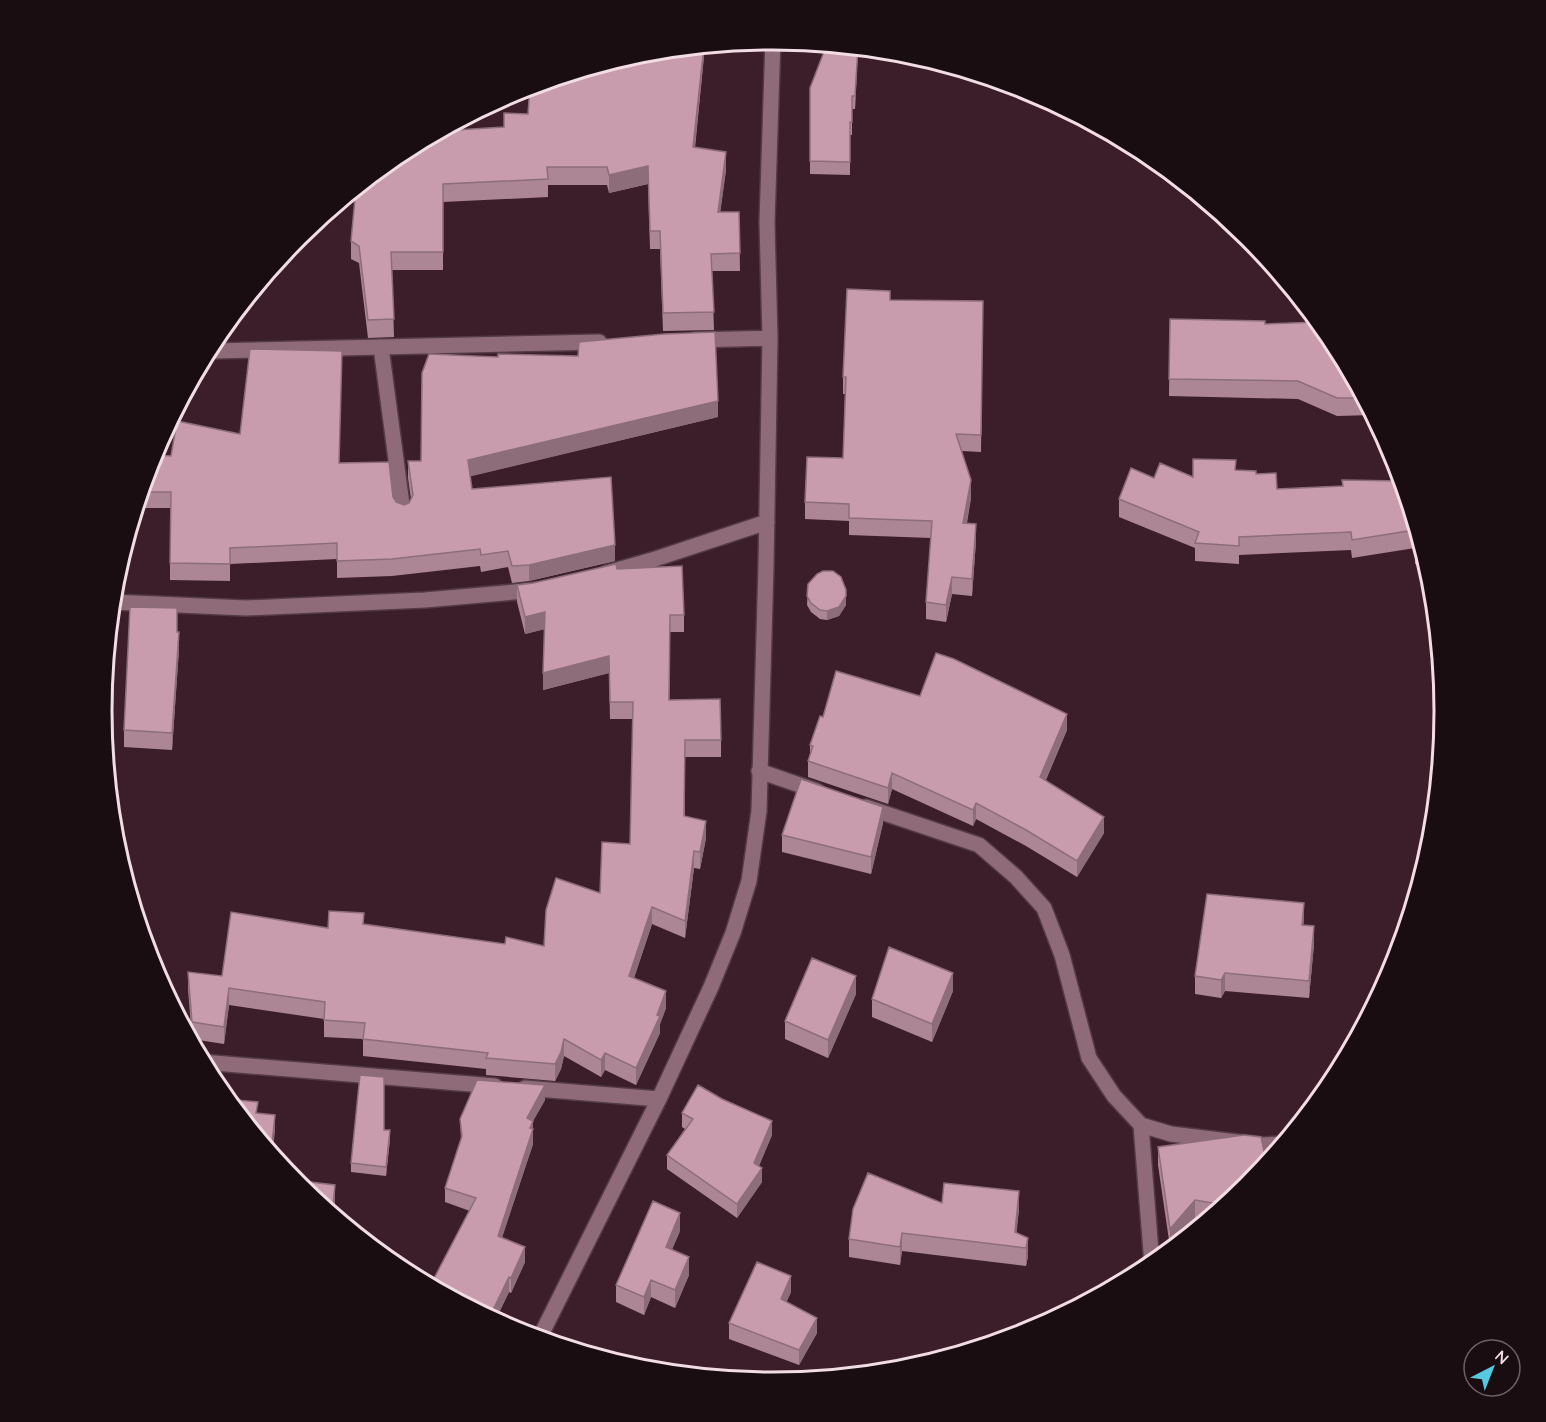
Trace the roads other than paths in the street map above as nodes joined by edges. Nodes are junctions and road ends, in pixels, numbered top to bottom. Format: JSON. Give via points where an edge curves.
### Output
{"nodes":[{"id":1,"x":773,"y":50,"type":"edge"},
{"id":2,"x":770,"y":338,"type":"junction"},
{"id":3,"x":676,"y":340,"type":"edge"},
{"id":4,"x":617,"y":342,"type":"edge"},
{"id":5,"x":381,"y":347,"type":"junction"},
{"id":6,"x":218,"y":351,"type":"edge"},
{"id":7,"x":403,"y":512,"type":"edge"},
{"id":8,"x":767,"y":522,"type":"junction"},
{"id":9,"x":589,"y":577,"type":"edge"},
{"id":10,"x":554,"y":585,"type":"edge"},
{"id":11,"x":121,"y":602,"type":"edge"},
{"id":12,"x":759,"y":771,"type":"junction"},
{"id":13,"x":213,"y":1063,"type":"edge"},
{"id":14,"x":659,"y":1099,"type":"junction"},
{"id":15,"x":1141,"y":1125,"type":"junction"},
{"id":16,"x":1272,"y":1145,"type":"edge"},
{"id":17,"x":1151,"y":1254,"type":"edge"},
{"id":18,"x":543,"y":1331,"type":"edge"}],
"edges":[{"from":1,"to":2,"type":"street","via":[[767,222]]},
{"from":2,"to":3,"type":"street"},
{"from":2,"to":8,"type":"street"},
{"from":4,"to":5,"type":"street"},
{"from":5,"to":6,"type":"street"},
{"from":5,"to":7,"type":"street"},
{"from":8,"to":9,"type":"street"},
{"from":8,"to":12,"type":"street"},
{"from":10,"to":11,"type":"street","via":[[531,591],[425,600],[246,608]]},
{"from":12,"to":14,"type":"street","via":[[759,811],[749,881],[711,987]]},
{"from":12,"to":15,"type":"street","via":[[979,845],[1016,877],[1044,908],[1062,954],[1089,1058],[1114,1096]]},
{"from":13,"to":14,"type":"street"},
{"from":14,"to":18,"type":"street"},
{"from":15,"to":16,"type":"street","via":[[1171,1134]]},
{"from":15,"to":17,"type":"street"}]}
